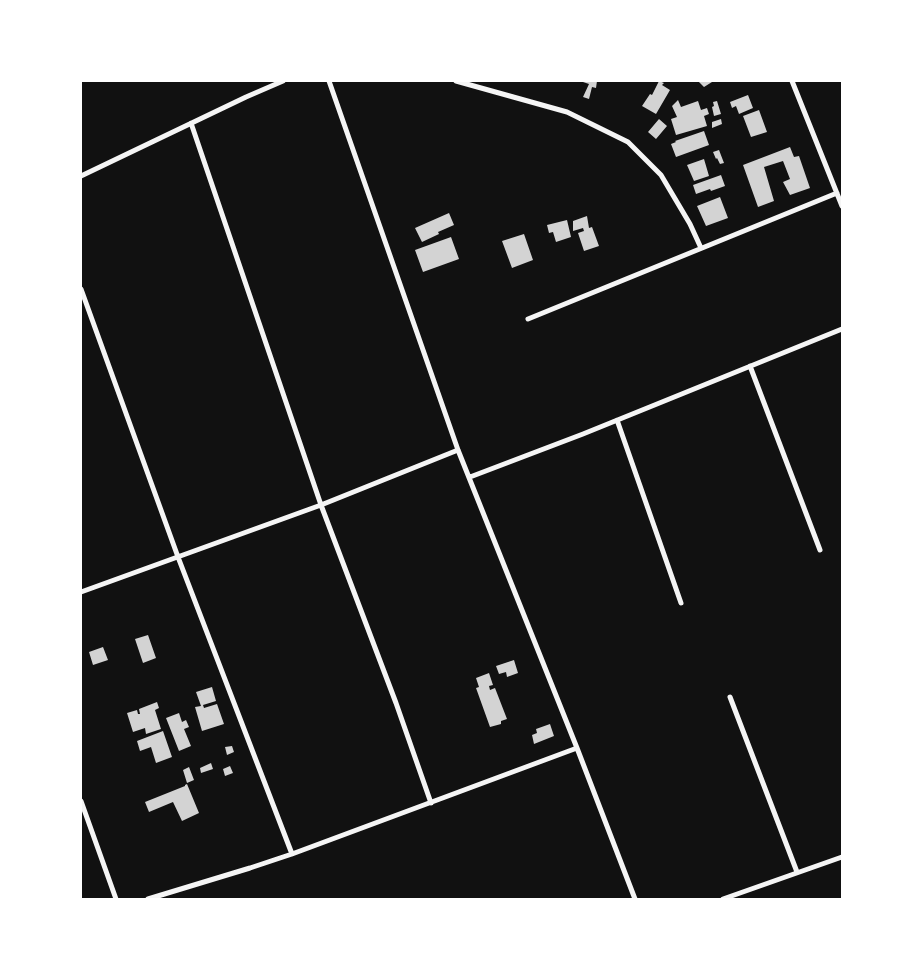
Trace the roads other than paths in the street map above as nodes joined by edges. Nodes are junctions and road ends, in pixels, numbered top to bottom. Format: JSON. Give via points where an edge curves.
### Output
{"nodes":[{"id":1,"x":284,"y":81,"type":"edge"},
{"id":2,"x":328,"y":81,"type":"edge"},
{"id":3,"x":456,"y":81,"type":"edge"},
{"id":4,"x":792,"y":81,"type":"edge"},
{"id":5,"x":191,"y":123,"type":"junction"},
{"id":6,"x":81,"y":176,"type":"edge"},
{"id":7,"x":837,"y":193,"type":"junction"},
{"id":8,"x":842,"y":206,"type":"edge"},
{"id":9,"x":701,"y":248,"type":"junction"},
{"id":10,"x":81,"y":289,"type":"edge"},
{"id":11,"x":528,"y":319,"type":"dead end"},
{"id":12,"x":842,"y":329,"type":"edge"},
{"id":13,"x":750,"y":366,"type":"junction"},
{"id":14,"x":617,"y":420,"type":"junction"},
{"id":15,"x":458,"y":450,"type":"junction"},
{"id":16,"x":470,"y":477,"type":"junction"},
{"id":17,"x":321,"y":505,"type":"junction"},
{"id":18,"x":820,"y":550,"type":"dead end"},
{"id":19,"x":178,"y":557,"type":"junction"},
{"id":20,"x":81,"y":592,"type":"edge"},
{"id":21,"x":681,"y":603,"type":"dead end"},
{"id":22,"x":730,"y":697,"type":"dead end"},
{"id":23,"x":577,"y":748,"type":"junction"},
{"id":24,"x":81,"y":801,"type":"edge"},
{"id":25,"x":431,"y":803,"type":"junction"},
{"id":26,"x":292,"y":854,"type":"junction"},
{"id":27,"x":842,"y":856,"type":"edge"},
{"id":28,"x":797,"y":872,"type":"junction"},
{"id":29,"x":116,"y":899,"type":"edge"},
{"id":30,"x":148,"y":899,"type":"edge"},
{"id":31,"x":635,"y":899,"type":"edge"},
{"id":32,"x":723,"y":899,"type":"edge"}],
"edges":[{"from":1,"to":5,"type":"street"},
{"from":2,"to":15,"type":"street"},
{"from":3,"to":9,"type":"street","via":[[567,112],[628,142],[661,175]]},
{"from":4,"to":7,"type":"street"},
{"from":5,"to":6,"type":"street"},
{"from":5,"to":17,"type":"street"},
{"from":7,"to":8,"type":"street"},
{"from":7,"to":9,"type":"street"},
{"from":9,"to":11,"type":"street"},
{"from":10,"to":19,"type":"street"},
{"from":12,"to":13,"type":"street"},
{"from":13,"to":14,"type":"street"},
{"from":13,"to":18,"type":"street"},
{"from":14,"to":16,"type":"street"},
{"from":14,"to":21,"type":"street"},
{"from":15,"to":16,"type":"street"},
{"from":15,"to":17,"type":"street"},
{"from":16,"to":23,"type":"street"},
{"from":17,"to":19,"type":"street"},
{"from":17,"to":25,"type":"street"},
{"from":19,"to":20,"type":"street"},
{"from":19,"to":26,"type":"street"},
{"from":22,"to":28,"type":"street"},
{"from":23,"to":25,"type":"street"},
{"from":23,"to":31,"type":"street"},
{"from":24,"to":29,"type":"street"},
{"from":25,"to":26,"type":"street"},
{"from":26,"to":30,"type":"street"},
{"from":27,"to":28,"type":"street"},
{"from":28,"to":32,"type":"street"}]}
